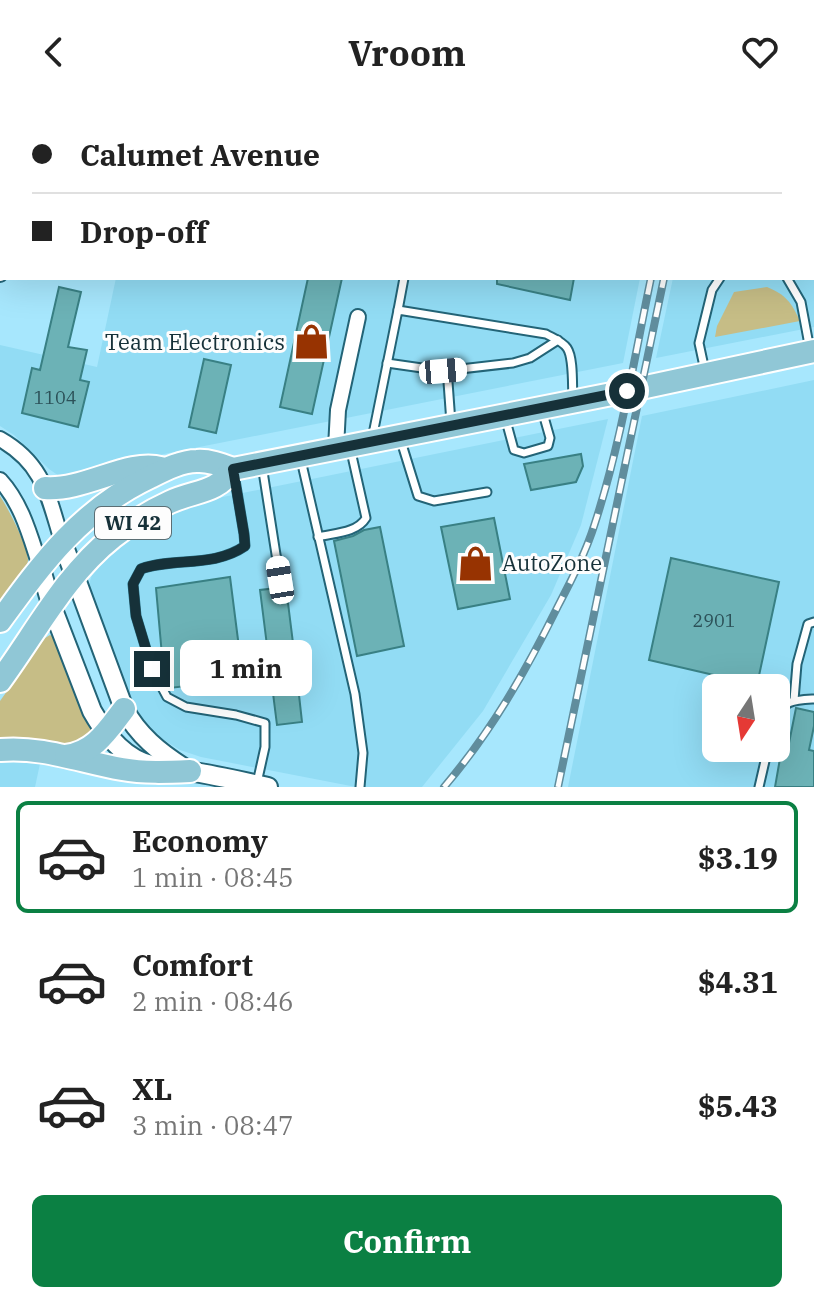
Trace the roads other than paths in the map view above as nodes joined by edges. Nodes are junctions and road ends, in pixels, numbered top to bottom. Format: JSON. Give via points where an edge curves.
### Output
{"nodes":[{"id":1,"x":404,"y":280,"type":"edge"},
{"id":2,"x":719,"y":280,"type":"edge"},
{"id":3,"x":788,"y":280,"type":"edge"},
{"id":4,"x":398,"y":310,"type":"junction"},
{"id":5,"x":358,"y":317,"type":"dead end"},
{"id":6,"x":558,"y":340,"type":"junction"},
{"id":7,"x":812,"y":352,"type":"edge"},
{"id":8,"x":387,"y":363,"type":"junction"},
{"id":9,"x":443,"y":371,"type":"junction"},
{"id":10,"x":705,"y":375,"type":"junction"},
{"id":11,"x":573,"y":402,"type":"junction"},
{"id":12,"x":542,"y":408,"type":"junction"},
{"id":13,"x":504,"y":415,"type":"junction"},
{"id":14,"x":451,"y":426,"type":"junction"},
{"id":15,"x":400,"y":436,"type":"junction"},
{"id":16,"x":0,"y":439,"type":"edge"},
{"id":17,"x":352,"y":445,"type":"junction"},
{"id":18,"x":300,"y":455,"type":"junction"},
{"id":19,"x":261,"y":463,"type":"junction"},
{"id":20,"x":233,"y":469,"type":"junction"},
{"id":21,"x":166,"y":470,"type":"junction"},
{"id":22,"x":0,"y":480,"type":"edge"},
{"id":23,"x":45,"y":488,"type":"junction"},
{"id":24,"x":487,"y":492,"type":"dead end"},
{"id":25,"x":318,"y":537,"type":"junction"},
{"id":26,"x":62,"y":541,"type":"junction"},
{"id":27,"x":40,"y":566,"type":"junction"},
{"id":28,"x":74,"y":576,"type":"junction"},
{"id":29,"x":280,"y":580,"type":"dead end"},
{"id":30,"x":52,"y":607,"type":"junction"},
{"id":31,"x":0,"y":621,"type":"edge"},
{"id":32,"x":814,"y":622,"type":"edge"},
{"id":33,"x":0,"y":681,"type":"edge"},
{"id":34,"x":814,"y":699,"type":"edge"},
{"id":35,"x":794,"y":700,"type":"junction"},
{"id":36,"x":790,"y":703,"type":"edge"},
{"id":37,"x":124,"y":709,"type":"junction"},
{"id":38,"x":107,"y":732,"type":"junction"},
{"id":39,"x":0,"y":750,"type":"edge"},
{"id":40,"x":65,"y":756,"type":"junction"},
{"id":41,"x":765,"y":762,"type":"edge"},
{"id":42,"x":190,"y":771,"type":"junction"},
{"id":43,"x":263,"y":786,"type":"edge"},
{"id":44,"x":360,"y":787,"type":"edge"},
{"id":45,"x":759,"y":787,"type":"edge"}],
"edges":[{"from":1,"to":4,"type":"lane"},
{"from":2,"to":10,"type":"lane","via":[[699,343]]},
{"from":3,"to":7,"type":"lane","via":[[801,302]]},
{"from":4,"to":6,"type":"lane"},
{"from":4,"to":8,"type":"lane"},
{"from":5,"to":17,"type":"street","via":[[338,410]]},
{"from":6,"to":9,"type":"lane","via":[[513,363]]},
{"from":6,"to":11,"type":"lane","via":[[570,354]]},
{"from":7,"to":10,"type":"main road","number":"WI 42"},
{"from":8,"to":9,"type":"lane"},
{"from":8,"to":17,"type":"lane"},
{"from":9,"to":14,"type":"lane"},
{"from":10,"to":11,"type":"main road","number":"WI 42"},
{"from":11,"to":12,"type":"main road","number":"WI 42"},
{"from":12,"to":13,"type":"main road","number":"WI 42"},
{"from":12,"to":13,"type":"lane","via":[[548,446],[524,453],[514,450]]},
{"from":13,"to":14,"type":"main road","number":"WI 42"},
{"from":14,"to":15,"type":"main road","number":"WI 42"},
{"from":15,"to":17,"type":"main road","number":"WI 42"},
{"from":15,"to":24,"type":"lane","via":[[418,496],[434,501]]},
{"from":16,"to":23,"type":"street","via":[[28,459]]},
{"from":17,"to":18,"type":"main road","number":"WI 42"},
{"from":17,"to":25,"type":"lane","via":[[366,518],[355,528]]},
{"from":18,"to":19,"type":"main road","number":"WI 42"},
{"from":18,"to":25,"type":"lane"},
{"from":19,"to":20,"type":"main road","number":"WI 42"},
{"from":19,"to":29,"type":"lane"},
{"from":20,"to":21,"type":"main road","number":"WI 42","via":[[199,460]]},
{"from":20,"to":28,"type":"main road","number":"WI 42","via":[[217,486],[173,500],[133,523]]},
{"from":20,"to":43,"type":"lane","via":[[245,546],[220,557],[141,569],[133,584],[136,616],[152,669],[167,697],[186,707],[265,723]]},
{"from":21,"to":23,"type":"main road","via":[[142,466],[72,487]]},
{"from":21,"to":26,"type":"main road","number":"WI 42","via":[[114,497]]},
{"from":22,"to":27,"type":"street","via":[[20,510]]},
{"from":23,"to":26,"type":"street"},
{"from":25,"to":44,"type":"lane","via":[[355,694],[363,753]]},
{"from":26,"to":27,"type":"main road","number":"WI 42"},
{"from":26,"to":28,"type":"street"},
{"from":27,"to":30,"type":"street"},
{"from":27,"to":31,"type":"main road","number":"WI 42"},
{"from":28,"to":30,"type":"main road","number":"WI 42"},
{"from":28,"to":37,"type":"street"},
{"from":30,"to":33,"type":"main road","number":"WI 42"},
{"from":30,"to":38,"type":"street","via":[[89,704]]},
{"from":32,"to":35,"type":"lane","via":[[808,624],[797,664]]},
{"from":34,"to":35,"type":"lane"},
{"from":35,"to":36,"type":"lane"},
{"from":37,"to":38,"type":"main road"},
{"from":37,"to":42,"type":"street","via":[[156,748]]},
{"from":38,"to":40,"type":"main road","via":[[86,751]]},
{"from":38,"to":42,"type":"street","via":[[140,762]]},
{"from":39,"to":40,"type":"main road"},
{"from":40,"to":42,"type":"main road","via":[[126,770]]},
{"from":41,"to":45,"type":"lane"},
{"from":42,"to":43,"type":"street"}]}
